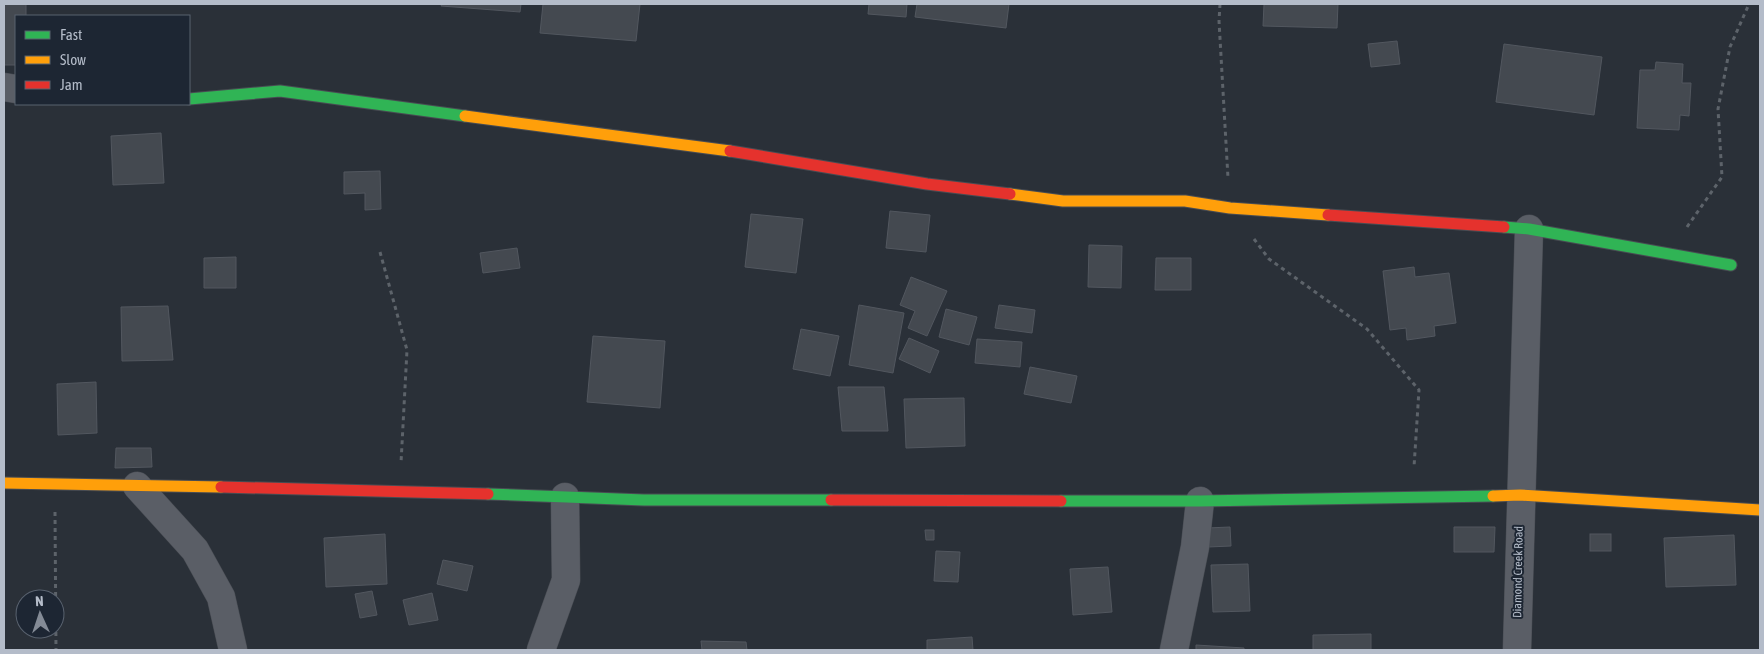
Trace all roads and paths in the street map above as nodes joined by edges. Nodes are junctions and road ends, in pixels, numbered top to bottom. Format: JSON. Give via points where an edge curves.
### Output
{"nodes":[{"id":1,"x":1220,"y":4,"type":"edge"},
{"id":2,"x":1749,"y":4,"type":"edge"},
{"id":3,"x":190,"y":99,"type":"edge"},
{"id":4,"x":1230,"y":208,"type":"junction"},
{"id":5,"x":1529,"y":229,"type":"junction"},
{"id":6,"x":380,"y":252,"type":"dead end"},
{"id":7,"x":1669,"y":254,"type":"junction"},
{"id":8,"x":1731,"y":265,"type":"dead end"},
{"id":9,"x":4,"y":483,"type":"edge"},
{"id":10,"x":54,"y":484,"type":"junction"},
{"id":11,"x":137,"y":486,"type":"junction"},
{"id":12,"x":399,"y":491,"type":"junction"},
{"id":13,"x":1520,"y":495,"type":"junction"},
{"id":14,"x":1412,"y":496,"type":"junction"},
{"id":15,"x":565,"y":497,"type":"junction"},
{"id":16,"x":1200,"y":501,"type":"junction"},
{"id":17,"x":1760,"y":510,"type":"edge"},
{"id":18,"x":56,"y":650,"type":"edge"},
{"id":19,"x":233,"y":650,"type":"edge"},
{"id":20,"x":541,"y":650,"type":"edge"},
{"id":21,"x":1174,"y":650,"type":"edge"},
{"id":22,"x":1517,"y":650,"type":"edge"}],
"edges":[{"from":1,"to":4,"type":"path"},
{"from":2,"to":7,"type":"path","via":[[1730,47],[1718,109],[1722,176]]},
{"from":3,"to":4,"type":"street","via":[[280,92],[753,154],[927,184],[1063,201],[1185,201]]},
{"from":4,"to":5,"type":"street"},
{"from":4,"to":14,"type":"path","via":[[1269,259],[1367,329],[1419,390]]},
{"from":5,"to":7,"type":"street"},
{"from":5,"to":13,"type":"street","name":"Diamond Creek Road"},
{"from":6,"to":12,"type":"path","via":[[407,350]]},
{"from":7,"to":8,"type":"street"},
{"from":9,"to":10,"type":"street"},
{"from":10,"to":11,"type":"street"},
{"from":10,"to":18,"type":"path"},
{"from":11,"to":12,"type":"street"},
{"from":11,"to":19,"type":"street","via":[[195,550],[221,597]]},
{"from":12,"to":15,"type":"street"},
{"from":13,"to":14,"type":"street"},
{"from":13,"to":17,"type":"street"},
{"from":13,"to":22,"type":"street","name":"Diamond Creek Road"},
{"from":14,"to":16,"type":"street"},
{"from":15,"to":16,"type":"street","via":[[644,500]]},
{"from":15,"to":20,"type":"street","via":[[566,580]]},
{"from":16,"to":21,"type":"street","via":[[1195,547]]}]}
